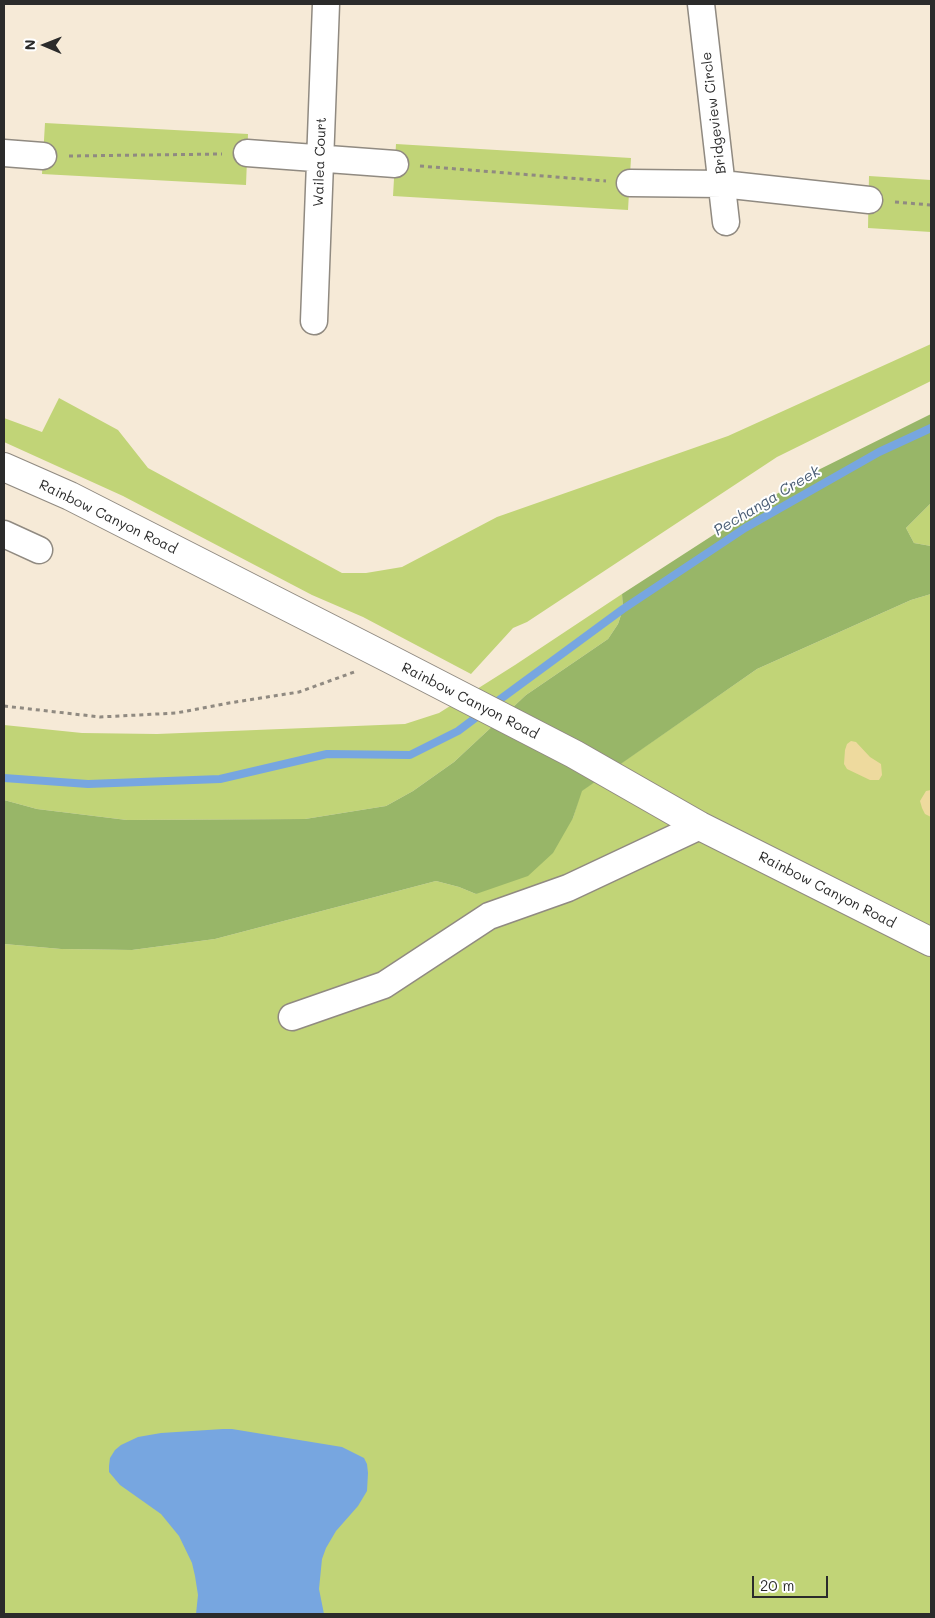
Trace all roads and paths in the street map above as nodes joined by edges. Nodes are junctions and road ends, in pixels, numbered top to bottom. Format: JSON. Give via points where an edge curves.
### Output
{"nodes":[{"id":1,"x":326,"y":4,"type":"edge"},
{"id":2,"x":701,"y":4,"type":"edge"},
{"id":3,"x":247,"y":153,"type":"joint"},
{"id":4,"x":4,"y":154,"type":"edge"},
{"id":5,"x":43,"y":156,"type":"joint"},
{"id":6,"x":320,"y":158,"type":"junction"},
{"id":7,"x":395,"y":164,"type":"joint"},
{"id":8,"x":630,"y":183,"type":"joint"},
{"id":9,"x":722,"y":184,"type":"junction"},
{"id":10,"x":869,"y":200,"type":"joint"},
{"id":11,"x":931,"y":205,"type":"edge"},
{"id":12,"x":726,"y":222,"type":"dead end"},
{"id":13,"x":314,"y":321,"type":"dead end"},
{"id":14,"x":4,"y":467,"type":"edge"},
{"id":15,"x":4,"y":534,"type":"edge"},
{"id":16,"x":39,"y":550,"type":"dead end"},
{"id":17,"x":390,"y":659,"type":"junction"},
{"id":18,"x":4,"y":706,"type":"edge"},
{"id":19,"x":700,"y":826,"type":"junction"},
{"id":20,"x":931,"y":942,"type":"edge"},
{"id":21,"x":292,"y":1017,"type":"dead end"}],
"edges":[{"from":1,"to":6,"type":"street","name":"Wailea Court"},
{"from":2,"to":9,"type":"street","name":"Bridgeview Circle"},
{"from":3,"to":5,"type":"path"},
{"from":3,"to":6,"type":"street"},
{"from":4,"to":5,"type":"street"},
{"from":6,"to":7,"type":"street"},
{"from":6,"to":13,"type":"street","name":"Wailea Court"},
{"from":7,"to":8,"type":"path"},
{"from":8,"to":9,"type":"street"},
{"from":9,"to":10,"type":"street"},
{"from":9,"to":12,"type":"street","name":"Bridgeview Circle"},
{"from":10,"to":11,"type":"path"},
{"from":14,"to":17,"type":"main road","name":"Rainbow Canyon Road","via":[[70,496]]},
{"from":15,"to":16,"type":"street"},
{"from":17,"to":18,"type":"path","via":[[299,692],[176,713],[100,718]]},
{"from":17,"to":19,"type":"main road","name":"Rainbow Canyon Road","via":[[574,754]]},
{"from":19,"to":20,"type":"main road","name":"Rainbow Canyon Road"},
{"from":19,"to":21,"type":"street","via":[[568,888],[489,916],[384,985]]}]}
